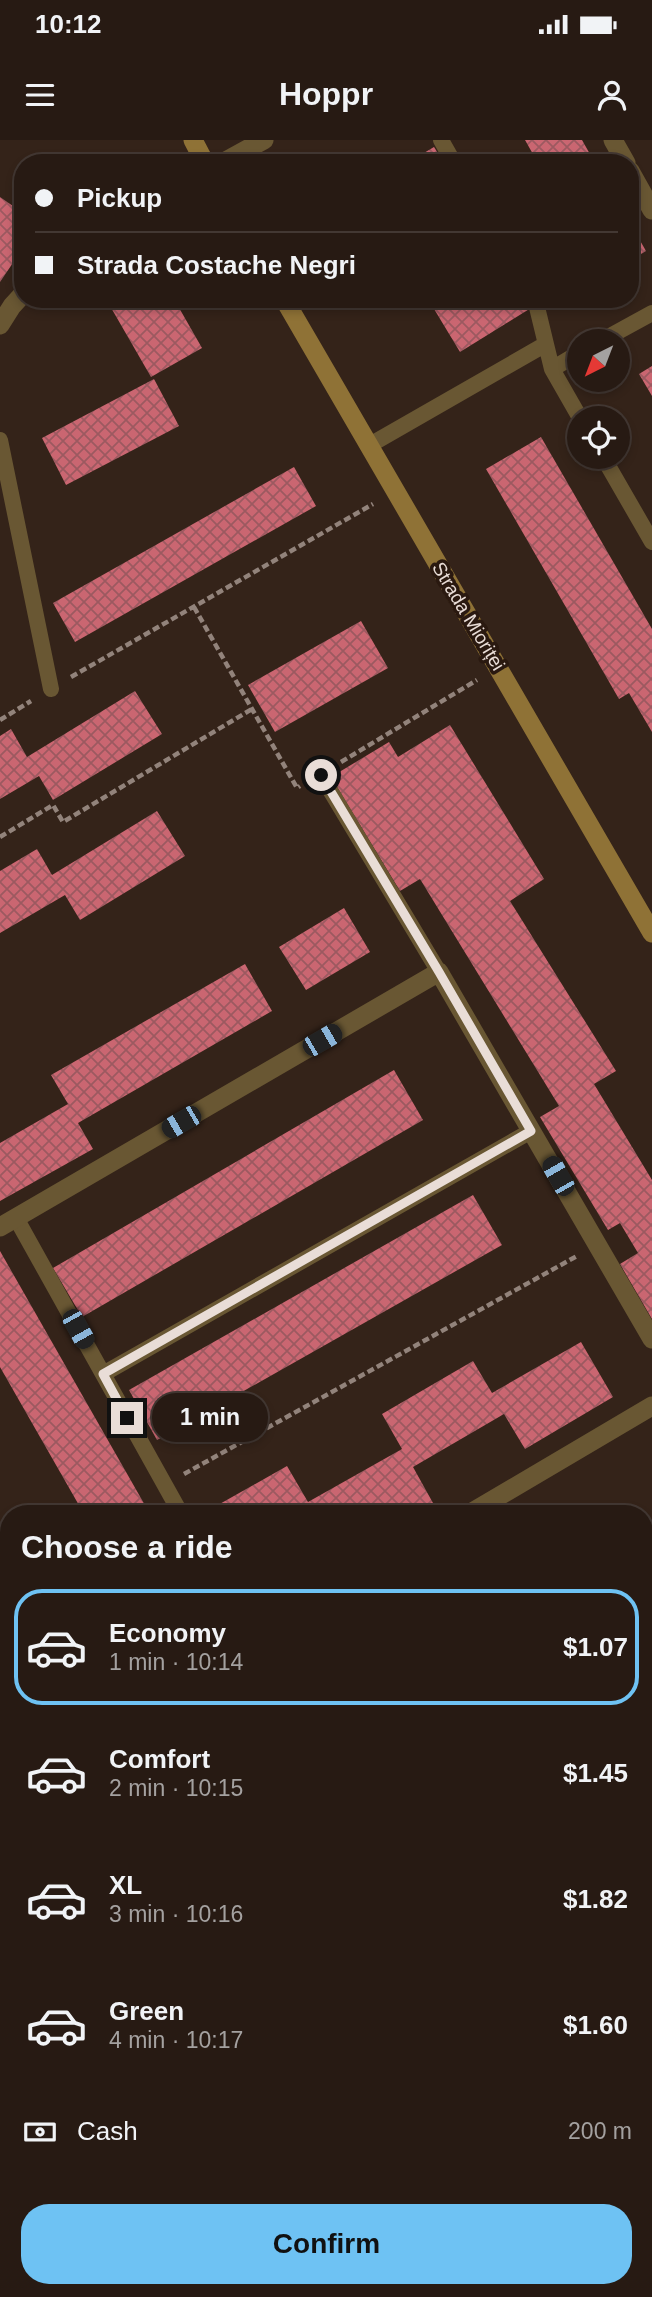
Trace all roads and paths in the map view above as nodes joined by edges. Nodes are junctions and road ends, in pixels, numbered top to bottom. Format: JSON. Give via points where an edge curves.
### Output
{"nodes":[{"id":1,"x":264,"y":140,"type":"edge"},
{"id":2,"x":238,"y":154,"type":"edge"},
{"id":3,"x":639,"y":186,"type":"edge"},
{"id":4,"x":652,"y":210,"type":"edge"},
{"id":5,"x":14,"y":304,"type":"edge"},
{"id":6,"x":289,"y":308,"type":"edge"},
{"id":7,"x":537,"y":308,"type":"edge"},
{"id":8,"x":652,"y":313,"type":"edge"},
{"id":9,"x":0,"y":325,"type":"edge"},
{"id":10,"x":623,"y":329,"type":"edge"},
{"id":11,"x":546,"y":344,"type":"junction"},
{"id":12,"x":567,"y":360,"type":"edge"},
{"id":13,"x":552,"y":369,"type":"junction"},
{"id":14,"x":573,"y":406,"type":"edge"},
{"id":15,"x":0,"y":440,"type":"edge"},
{"id":16,"x":368,"y":446,"type":"junction"},
{"id":17,"x":610,"y":469,"type":"edge"},
{"id":18,"x":396,"y":492,"type":"junction"},
{"id":19,"x":652,"y":542,"type":"edge"},
{"id":20,"x":194,"y":607,"type":"junction"},
{"id":21,"x":499,"y":666,"type":"junction"},
{"id":22,"x":51,"y":689,"type":"junction"},
{"id":23,"x":252,"y":709,"type":"junction"},
{"id":24,"x":0,"y":720,"type":"edge"},
{"id":25,"x":321,"y":775,"type":"junction"},
{"id":26,"x":0,"y":837,"type":"edge"},
{"id":27,"x":652,"y":933,"type":"edge"},
{"id":28,"x":439,"y":972,"type":"junction"},
{"id":29,"x":531,"y":1131,"type":"junction"},
{"id":30,"x":8,"y":1222,"type":"edge"},
{"id":31,"x":597,"y":1244,"type":"junction"},
{"id":32,"x":652,"y":1339,"type":"edge"},
{"id":33,"x":103,"y":1374,"type":"junction"},
{"id":34,"x":652,"y":1406,"type":"edge"},
{"id":35,"x":164,"y":1484,"type":"junction"},
{"id":36,"x":176,"y":1505,"type":"edge"},
{"id":37,"x":484,"y":1505,"type":"edge"}],
"edges":[{"from":1,"to":2,"type":"street"},
{"from":3,"to":4,"type":"street"},
{"from":5,"to":9,"type":"street"},
{"from":6,"to":16,"type":"main road","name":"Strada Mioriței"},
{"from":7,"to":11,"type":"lane"},
{"from":8,"to":10,"type":"lane"},
{"from":11,"to":13,"type":"lane"},
{"from":11,"to":16,"type":"lane"},
{"from":12,"to":13,"type":"lane"},
{"from":13,"to":14,"type":"lane"},
{"from":15,"to":22,"type":"lane"},
{"from":16,"to":18,"type":"main road","name":"Strada Mioriței"},
{"from":17,"to":19,"type":"lane"},
{"from":18,"to":20,"type":"path"},
{"from":18,"to":21,"type":"main road","name":"Strada Mioriței"},
{"from":20,"to":22,"type":"path"},
{"from":20,"to":23,"type":"path"},
{"from":21,"to":25,"type":"path"},
{"from":21,"to":27,"type":"main road","name":"Strada Mioriței"},
{"from":22,"to":24,"type":"path"},
{"from":23,"to":25,"type":"path","via":[[297,788]]},
{"from":23,"to":26,"type":"path","via":[[63,822],[53,805]]},
{"from":25,"to":28,"type":"lane"},
{"from":28,"to":29,"type":"street"},
{"from":28,"to":30,"type":"street"},
{"from":29,"to":31,"type":"street"},
{"from":29,"to":33,"type":"lane"},
{"from":30,"to":33,"type":"lane"},
{"from":31,"to":32,"type":"street"},
{"from":31,"to":35,"type":"path"},
{"from":33,"to":35,"type":"lane"},
{"from":34,"to":37,"type":"street"},
{"from":35,"to":36,"type":"lane"}]}
